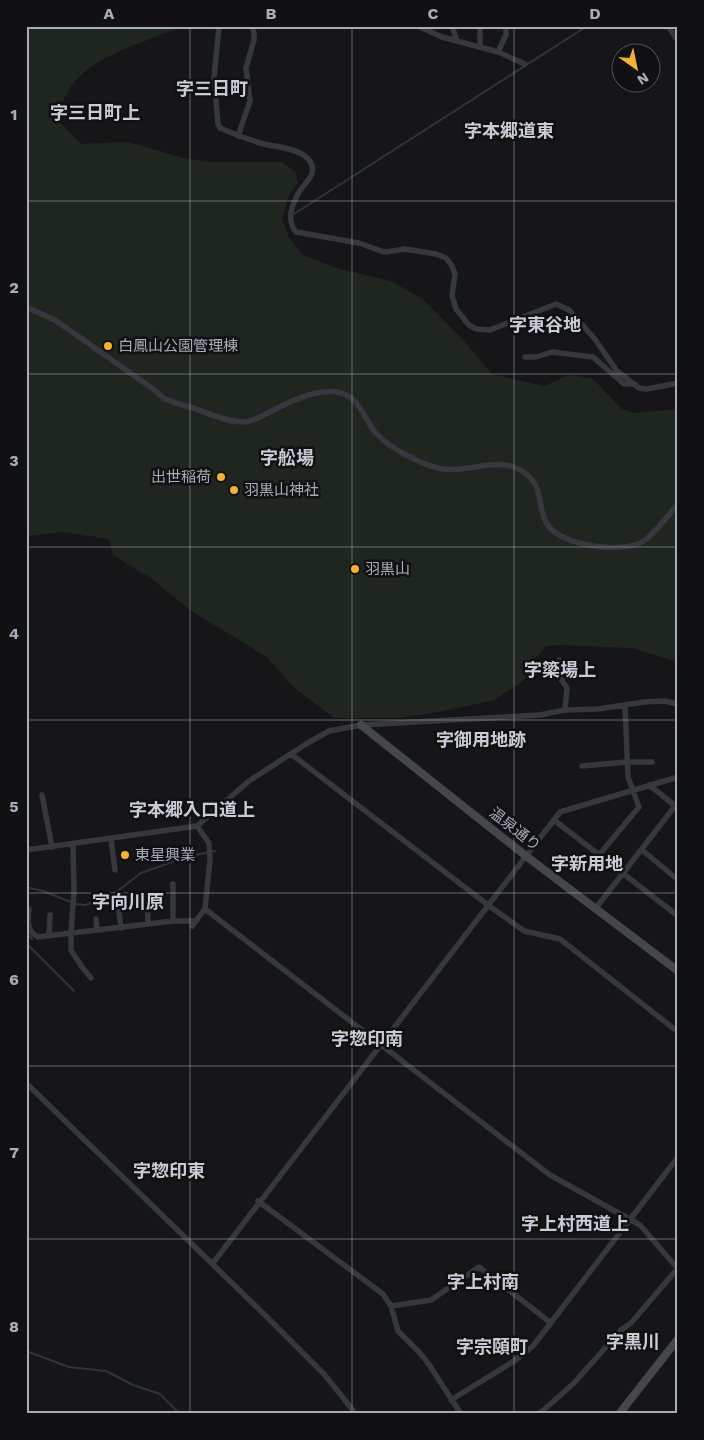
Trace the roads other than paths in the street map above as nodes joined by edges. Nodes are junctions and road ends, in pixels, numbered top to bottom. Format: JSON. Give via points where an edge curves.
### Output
{"nodes":[{"id":1,"x":219,"y":26,"type":"edge"},
{"id":2,"x":252,"y":26,"type":"edge"},
{"id":3,"x":418,"y":26,"type":"edge"},
{"id":4,"x":452,"y":26,"type":"edge"},
{"id":5,"x":480,"y":26,"type":"edge"},
{"id":6,"x":506,"y":26,"type":"edge"},
{"id":7,"x":668,"y":26,"type":"edge"},
{"id":8,"x":457,"y":41,"type":"junction"},
{"id":9,"x":678,"y":42,"type":"edge"},
{"id":10,"x":480,"y":46,"type":"junction"},
{"id":11,"x":498,"y":52,"type":"junction"},
{"id":12,"x":526,"y":64,"type":"dead end"},
{"id":13,"x":238,"y":136,"type":"junction"},
{"id":14,"x":26,"y":307,"type":"edge"},
{"id":15,"x":525,"y":357,"type":"dead end"},
{"id":16,"x":678,"y":383,"type":"edge"},
{"id":17,"x":635,"y":384,"type":"junction"},
{"id":18,"x":678,"y":504,"type":"edge"},
{"id":19,"x":558,"y":660,"type":"dead end"},
{"id":20,"x":678,"y":704,"type":"edge"},
{"id":21,"x":625,"y":705,"type":"junction"},
{"id":22,"x":565,"y":710,"type":"junction"},
{"id":23,"x":361,"y":725,"type":"junction"},
{"id":24,"x":291,"y":754,"type":"junction"},
{"id":25,"x":627,"y":762,"type":"junction"},
{"id":26,"x":652,"y":762,"type":"dead end"},
{"id":27,"x":582,"y":766,"type":"dead end"},
{"id":28,"x":678,"y":777,"type":"edge"},
{"id":29,"x":649,"y":785,"type":"junction"},
{"id":30,"x":633,"y":790,"type":"junction"},
{"id":31,"x":42,"y":795,"type":"dead end"},
{"id":32,"x":677,"y":807,"type":"edge"},
{"id":33,"x":554,"y":820,"type":"junction"},
{"id":34,"x":196,"y":826,"type":"junction"},
{"id":35,"x":111,"y":839,"type":"junction"},
{"id":36,"x":73,"y":844,"type":"junction"},
{"id":37,"x":52,"y":847,"type":"junction"},
{"id":38,"x":26,"y":849,"type":"edge"},
{"id":39,"x":642,"y":850,"type":"junction"},
{"id":40,"x":599,"y":855,"type":"junction"},
{"id":41,"x":526,"y":856,"type":"junction"},
{"id":42,"x":115,"y":870,"type":"dead end"},
{"id":43,"x":623,"y":874,"type":"junction"},
{"id":44,"x":678,"y":880,"type":"edge"},
{"id":45,"x":173,"y":884,"type":"dead end"},
{"id":46,"x":147,"y":894,"type":"dead end"},
{"id":47,"x":118,"y":904,"type":"dead end"},
{"id":48,"x":488,"y":905,"type":"junction"},
{"id":49,"x":596,"y":908,"type":"junction"},
{"id":50,"x":29,"y":909,"type":"dead end"},
{"id":51,"x":205,"y":909,"type":"junction"},
{"id":52,"x":50,"y":915,"type":"dead end"},
{"id":53,"x":678,"y":916,"type":"edge"},
{"id":54,"x":96,"y":919,"type":"dead end"},
{"id":55,"x":196,"y":920,"type":"junction"},
{"id":56,"x":173,"y":921,"type":"junction"},
{"id":57,"x":148,"y":924,"type":"junction"},
{"id":58,"x":192,"y":926,"type":"dead end"},
{"id":59,"x":121,"y":928,"type":"junction"},
{"id":60,"x":97,"y":930,"type":"junction"},
{"id":61,"x":71,"y":933,"type":"junction"},
{"id":62,"x":48,"y":936,"type":"junction"},
{"id":63,"x":678,"y":971,"type":"edge"},
{"id":64,"x":91,"y":978,"type":"dead end"},
{"id":65,"x":677,"y":1029,"type":"edge"},
{"id":66,"x":380,"y":1045,"type":"junction"},
{"id":67,"x":26,"y":1083,"type":"edge"},
{"id":68,"x":678,"y":1157,"type":"edge"},
{"id":69,"x":258,"y":1201,"type":"junction"},
{"id":70,"x":630,"y":1219,"type":"junction"},
{"id":71,"x":213,"y":1264,"type":"junction"},
{"id":72,"x":678,"y":1268,"type":"edge"},
{"id":73,"x":391,"y":1306,"type":"junction"},
{"id":74,"x":551,"y":1323,"type":"junction"},
{"id":75,"x":678,"y":1339,"type":"edge"},
{"id":76,"x":451,"y":1400,"type":"junction"},
{"id":77,"x":541,"y":1413,"type":"edge"},
{"id":78,"x":356,"y":1414,"type":"edge"},
{"id":79,"x":461,"y":1414,"type":"edge"},
{"id":80,"x":619,"y":1414,"type":"edge"}],
"edges":[{"from":1,"to":13,"type":"street","via":[[214,78],[218,124]]},
{"from":2,"to":13,"type":"street","via":[[254,40],[246,68],[250,102]]},
{"from":3,"to":8,"type":"street"},
{"from":4,"to":8,"type":"street"},
{"from":5,"to":10,"type":"street"},
{"from":6,"to":11,"type":"street","via":[[506,35]]},
{"from":7,"to":9,"type":"street"},
{"from":8,"to":10,"type":"street"},
{"from":10,"to":11,"type":"street"},
{"from":11,"to":12,"type":"street"},
{"from":13,"to":17,"type":"street","via":[[291,149],[310,160],[312,174],[299,192],[291,213],[296,232],[359,243],[386,252],[404,249],[446,258],[454,274],[452,295],[456,309],[476,329],[490,330],[556,304],[569,310],[617,371]]},
{"from":14,"to":18,"type":"street","via":[[55,320],[166,400],[237,421],[250,421],[316,393],[328,391],[346,395],[358,403],[376,433],[405,454],[433,467],[447,470],[505,464],[523,472],[538,490],[547,525],[578,544],[595,547],[636,545],[645,540]]},
{"from":15,"to":17,"type":"street","via":[[552,352],[593,357],[624,384]]},
{"from":16,"to":17,"type":"street","via":[[647,389]]},
{"from":19,"to":22,"type":"street","via":[[556,671],[567,691]]},
{"from":20,"to":21,"type":"street","via":[[665,701]]},
{"from":21,"to":22,"type":"street"},
{"from":21,"to":25,"type":"street"},
{"from":22,"to":23,"type":"street","via":[[540,715]]},
{"from":23,"to":24,"type":"street","via":[[329,731]]},
{"from":23,"to":41,"type":"street","name":"温泉通り"},
{"from":24,"to":34,"type":"street","via":[[250,781]]},
{"from":24,"to":48,"type":"street"},
{"from":25,"to":26,"type":"street"},
{"from":25,"to":27,"type":"street"},
{"from":25,"to":30,"type":"street"},
{"from":28,"to":29,"type":"street"},
{"from":29,"to":30,"type":"street"},
{"from":29,"to":32,"type":"street"},
{"from":30,"to":33,"type":"street","via":[[560,812]]},
{"from":30,"to":40,"type":"street","via":[[638,807]]},
{"from":31,"to":37,"type":"street"},
{"from":32,"to":39,"type":"street"},
{"from":33,"to":40,"type":"street"},
{"from":33,"to":41,"type":"street"},
{"from":34,"to":35,"type":"street"},
{"from":34,"to":51,"type":"street","via":[[210,843]]},
{"from":35,"to":36,"type":"street"},
{"from":35,"to":42,"type":"street"},
{"from":36,"to":37,"type":"street"},
{"from":36,"to":61,"type":"street"},
{"from":37,"to":38,"type":"street"},
{"from":39,"to":43,"type":"street"},
{"from":39,"to":44,"type":"street"},
{"from":40,"to":43,"type":"street"},
{"from":41,"to":48,"type":"street"},
{"from":41,"to":49,"type":"street","name":"温泉通り"},
{"from":43,"to":49,"type":"street"},
{"from":43,"to":53,"type":"street"},
{"from":45,"to":56,"type":"street"},
{"from":46,"to":57,"type":"street"},
{"from":47,"to":59,"type":"street"},
{"from":48,"to":65,"type":"street","via":[[524,931],[560,940]]},
{"from":48,"to":66,"type":"street"},
{"from":49,"to":63,"type":"street","name":"温泉通り"},
{"from":50,"to":62,"type":"street","via":[[28,925],[33,935]]},
{"from":51,"to":55,"type":"street"},
{"from":51,"to":66,"type":"street"},
{"from":52,"to":62,"type":"street"},
{"from":54,"to":60,"type":"street"},
{"from":55,"to":56,"type":"street"},
{"from":55,"to":58,"type":"street"},
{"from":56,"to":57,"type":"street"},
{"from":57,"to":59,"type":"street"},
{"from":59,"to":60,"type":"street"},
{"from":60,"to":61,"type":"street"},
{"from":61,"to":62,"type":"street"},
{"from":61,"to":64,"type":"street","via":[[71,950]]},
{"from":66,"to":69,"type":"street"},
{"from":66,"to":70,"type":"street","via":[[550,1175]]},
{"from":67,"to":71,"type":"street"},
{"from":68,"to":70,"type":"street"},
{"from":69,"to":71,"type":"street"},
{"from":69,"to":73,"type":"street","via":[[383,1294]]},
{"from":70,"to":72,"type":"street","via":[[642,1227]]},
{"from":70,"to":74,"type":"street"},
{"from":71,"to":78,"type":"street","via":[[324,1374]]},
{"from":72,"to":77,"type":"street","via":[[631,1323]]},
{"from":73,"to":74,"type":"street","via":[[431,1300],[479,1268]]},
{"from":73,"to":76,"type":"street","via":[[398,1331],[419,1352]]},
{"from":74,"to":76,"type":"street","via":[[527,1353]]},
{"from":75,"to":80,"type":"street"},
{"from":76,"to":79,"type":"street"}]}
